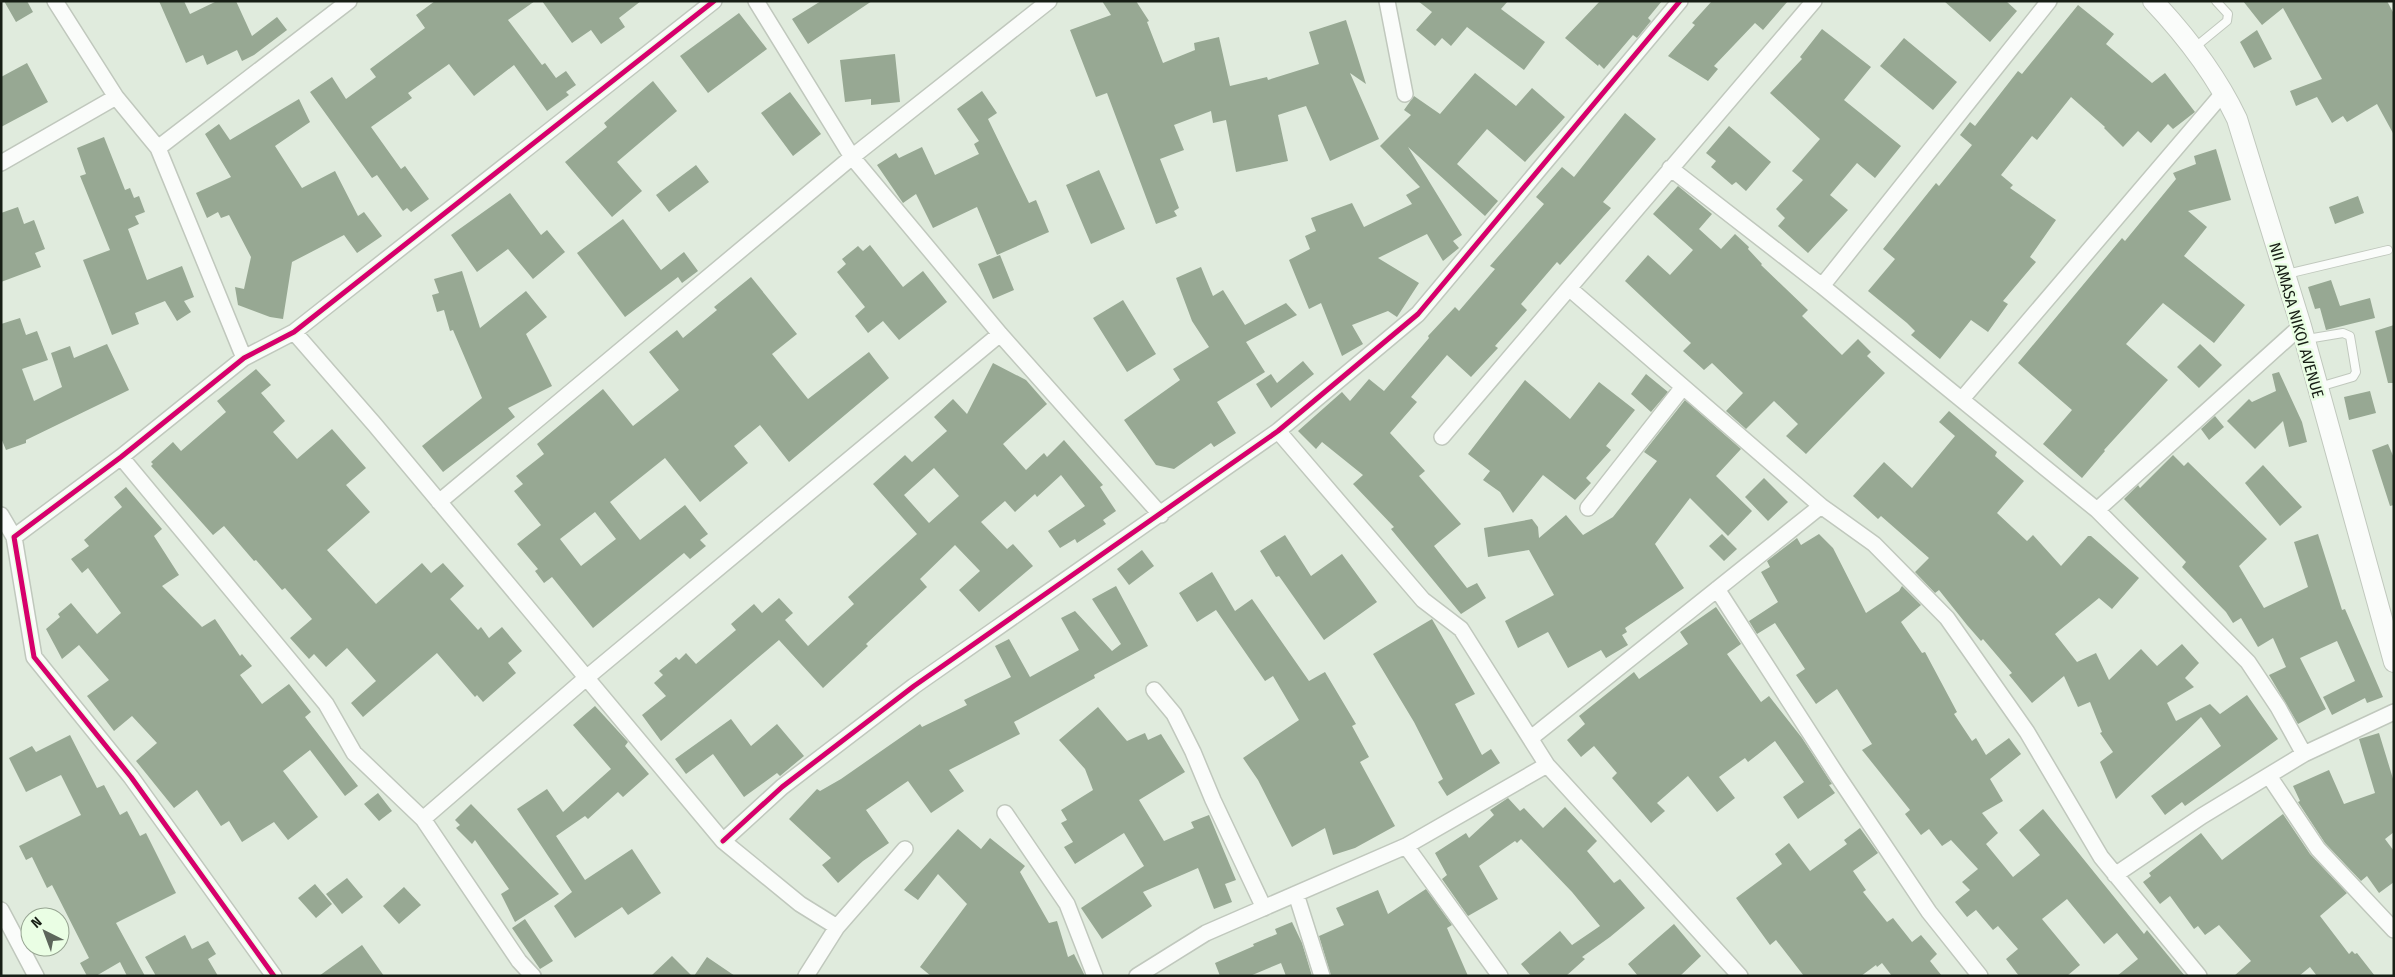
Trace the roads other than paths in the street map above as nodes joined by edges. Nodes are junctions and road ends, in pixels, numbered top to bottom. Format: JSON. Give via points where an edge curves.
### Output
{"nodes":[{"id":1,"x":55,"y":1,"type":"edge"},
{"id":2,"x":349,"y":1,"type":"edge"},
{"id":3,"x":714,"y":1,"type":"edge"},
{"id":4,"x":756,"y":1,"type":"edge"},
{"id":5,"x":1049,"y":1,"type":"edge"},
{"id":6,"x":1387,"y":1,"type":"edge"},
{"id":7,"x":1680,"y":1,"type":"edge"},
{"id":8,"x":1814,"y":1,"type":"edge"},
{"id":9,"x":2049,"y":1,"type":"edge"},
{"id":10,"x":2153,"y":1,"type":"edge"},
{"id":11,"x":2216,"y":1,"type":"edge"},
{"id":12,"x":2194,"y":48,"type":"junction"},
{"id":13,"x":2224,"y":92,"type":"junction"},
{"id":14,"x":1405,"y":94,"type":"dead end"},
{"id":15,"x":116,"y":97,"type":"junction"},
{"id":16,"x":158,"y":148,"type":"junction"},
{"id":17,"x":852,"y":157,"type":"junction"},
{"id":18,"x":1,"y":163,"type":"edge"},
{"id":19,"x":1670,"y":168,"type":"junction"},
{"id":20,"x":2388,"y":250,"type":"dead end"},
{"id":21,"x":2285,"y":274,"type":"junction"},
{"id":22,"x":1822,"y":286,"type":"junction"},
{"id":23,"x":1570,"y":289,"type":"junction"},
{"id":24,"x":294,"y":332,"type":"junction"},
{"id":25,"x":2303,"y":333,"type":"junction"},
{"id":26,"x":1000,"y":334,"type":"junction"},
{"id":27,"x":244,"y":358,"type":"junction"},
{"id":28,"x":1683,"y":387,"type":"junction"},
{"id":29,"x":2318,"y":388,"type":"junction"},
{"id":30,"x":1962,"y":399,"type":"junction"},
{"id":31,"x":1278,"y":431,"type":"junction"},
{"id":32,"x":1442,"y":437,"type":"dead end"},
{"id":33,"x":121,"y":457,"type":"junction"},
{"id":34,"x":439,"y":502,"type":"junction"},
{"id":35,"x":1821,"y":506,"type":"junction"},
{"id":36,"x":1588,"y":508,"type":"dead end"},
{"id":37,"x":2097,"y":510,"type":"junction"},
{"id":38,"x":1,"y":515,"type":"edge"},
{"id":39,"x":1161,"y":515,"type":"junction"},
{"id":40,"x":14,"y":536,"type":"junction"},
{"id":41,"x":1717,"y":589,"type":"junction"},
{"id":42,"x":2389,"y":630,"type":"edge"},
{"id":43,"x":2394,"y":662,"type":"edge"},
{"id":44,"x":585,"y":679,"type":"junction"},
{"id":45,"x":1154,"y":690,"type":"dead end"},
{"id":46,"x":2394,"y":712,"type":"edge"},
{"id":47,"x":1531,"y":738,"type":"junction"},
{"id":48,"x":2304,"y":754,"type":"junction"},
{"id":49,"x":1547,"y":765,"type":"junction"},
{"id":50,"x":2268,"y":776,"type":"junction"},
{"id":51,"x":1005,"y":813,"type":"dead end"},
{"id":52,"x":423,"y":819,"type":"junction"},
{"id":53,"x":723,"y":842,"type":"junction"},
{"id":54,"x":1406,"y":846,"type":"junction"},
{"id":55,"x":905,"y":849,"type":"dead end"},
{"id":56,"x":2116,"y":875,"type":"junction"},
{"id":57,"x":1296,"y":894,"type":"junction"},
{"id":58,"x":1264,"y":908,"type":"junction"},
{"id":59,"x":1,"y":910,"type":"edge"},
{"id":60,"x":837,"y":927,"type":"junction"},
{"id":61,"x":2394,"y":930,"type":"edge"},
{"id":62,"x":36,"y":976,"type":"edge"},
{"id":63,"x":274,"y":976,"type":"edge"},
{"id":64,"x":533,"y":976,"type":"edge"},
{"id":65,"x":806,"y":976,"type":"edge"},
{"id":66,"x":1095,"y":976,"type":"edge"},
{"id":67,"x":1137,"y":976,"type":"edge"},
{"id":68,"x":1322,"y":976,"type":"edge"},
{"id":69,"x":1500,"y":976,"type":"edge"},
{"id":70,"x":1740,"y":976,"type":"edge"},
{"id":71,"x":1980,"y":976,"type":"edge"},
{"id":72,"x":2199,"y":976,"type":"edge"}],
"edges":[{"from":1,"to":15,"type":"street"},
{"from":2,"to":16,"type":"street"},
{"from":3,"to":24,"type":"street"},
{"from":4,"to":17,"type":"street"},
{"from":5,"to":17,"type":"street"},
{"from":6,"to":14,"type":"street"},
{"from":7,"to":31,"type":"street","via":[[1418,314]]},
{"from":8,"to":19,"type":"street"},
{"from":9,"to":22,"type":"street"},
{"from":10,"to":12,"type":"street","name":"NII AMASA NIKOI AVENUE"},
{"from":11,"to":12,"type":"lane","via":[[2228,14],[2227,21]]},
{"from":12,"to":13,"type":"street","name":"NII AMASA NIKOI AVENUE"},
{"from":13,"to":21,"type":"street","name":"NII AMASA NIKOI AVENUE","via":[[2237,119]]},
{"from":13,"to":30,"type":"street"},
{"from":15,"to":16,"type":"street"},
{"from":15,"to":18,"type":"street"},
{"from":16,"to":27,"type":"street"},
{"from":17,"to":26,"type":"street"},
{"from":17,"to":34,"type":"street"},
{"from":19,"to":22,"type":"street"},
{"from":19,"to":23,"type":"street"},
{"from":20,"to":21,"type":"lane"},
{"from":21,"to":25,"type":"street","name":"NII AMASA NIKOI AVENUE"},
{"from":22,"to":30,"type":"street"},
{"from":23,"to":28,"type":"street"},
{"from":23,"to":32,"type":"street"},
{"from":24,"to":27,"type":"street"},
{"from":24,"to":34,"type":"street"},
{"from":25,"to":29,"type":"street","name":"NII AMASA NIKOI AVENUE"},
{"from":25,"to":29,"type":"lane","via":[[2343,333],[2350,336],[2356,372],[2353,377]]},
{"from":25,"to":37,"type":"street"},
{"from":26,"to":39,"type":"street"},
{"from":26,"to":44,"type":"street"},
{"from":27,"to":33,"type":"street"},
{"from":28,"to":35,"type":"street"},
{"from":28,"to":36,"type":"street"},
{"from":29,"to":42,"type":"street","name":"NII AMASA NIKOI AVENUE"},
{"from":30,"to":37,"type":"street"},
{"from":31,"to":39,"type":"street"},
{"from":31,"to":47,"type":"street","via":[[1423,600],[1461,630]]},
{"from":33,"to":40,"type":"street"},
{"from":33,"to":52,"type":"street","via":[[326,704],[354,753]]},
{"from":34,"to":44,"type":"street"},
{"from":35,"to":41,"type":"street"},
{"from":35,"to":56,"type":"street","via":[[1874,544],[1947,618],[2027,732],[2101,857]]},
{"from":37,"to":48,"type":"street","via":[[2248,662]]},
{"from":38,"to":40,"type":"street"},
{"from":39,"to":53,"type":"street","via":[[914,686],[782,787]]},
{"from":40,"to":63,"type":"street","via":[[34,658],[131,777]]},
{"from":41,"to":47,"type":"street"},
{"from":41,"to":71,"type":"street","via":[[1929,912]]},
{"from":42,"to":43,"type":"street","name":"NII AMASA NIKOI AVENUE"},
{"from":44,"to":52,"type":"street"},
{"from":44,"to":53,"type":"street"},
{"from":45,"to":58,"type":"street","via":[[1174,714]]},
{"from":46,"to":48,"type":"street"},
{"from":47,"to":49,"type":"street"},
{"from":48,"to":50,"type":"street"},
{"from":49,"to":54,"type":"street"},
{"from":49,"to":70,"type":"street"},
{"from":50,"to":56,"type":"street","via":[[2202,816]]},
{"from":50,"to":61,"type":"street","via":[[2318,849]]},
{"from":51,"to":66,"type":"street","via":[[1067,904]]},
{"from":52,"to":64,"type":"street","via":[[519,961]]},
{"from":53,"to":60,"type":"street","via":[[800,904]]},
{"from":54,"to":57,"type":"street"},
{"from":54,"to":69,"type":"street"},
{"from":55,"to":60,"type":"street"},
{"from":56,"to":72,"type":"street"},
{"from":57,"to":58,"type":"street"},
{"from":57,"to":68,"type":"street"},
{"from":58,"to":67,"type":"street","via":[[1206,933]]},
{"from":59,"to":62,"type":"street"},
{"from":60,"to":65,"type":"street"}]}
